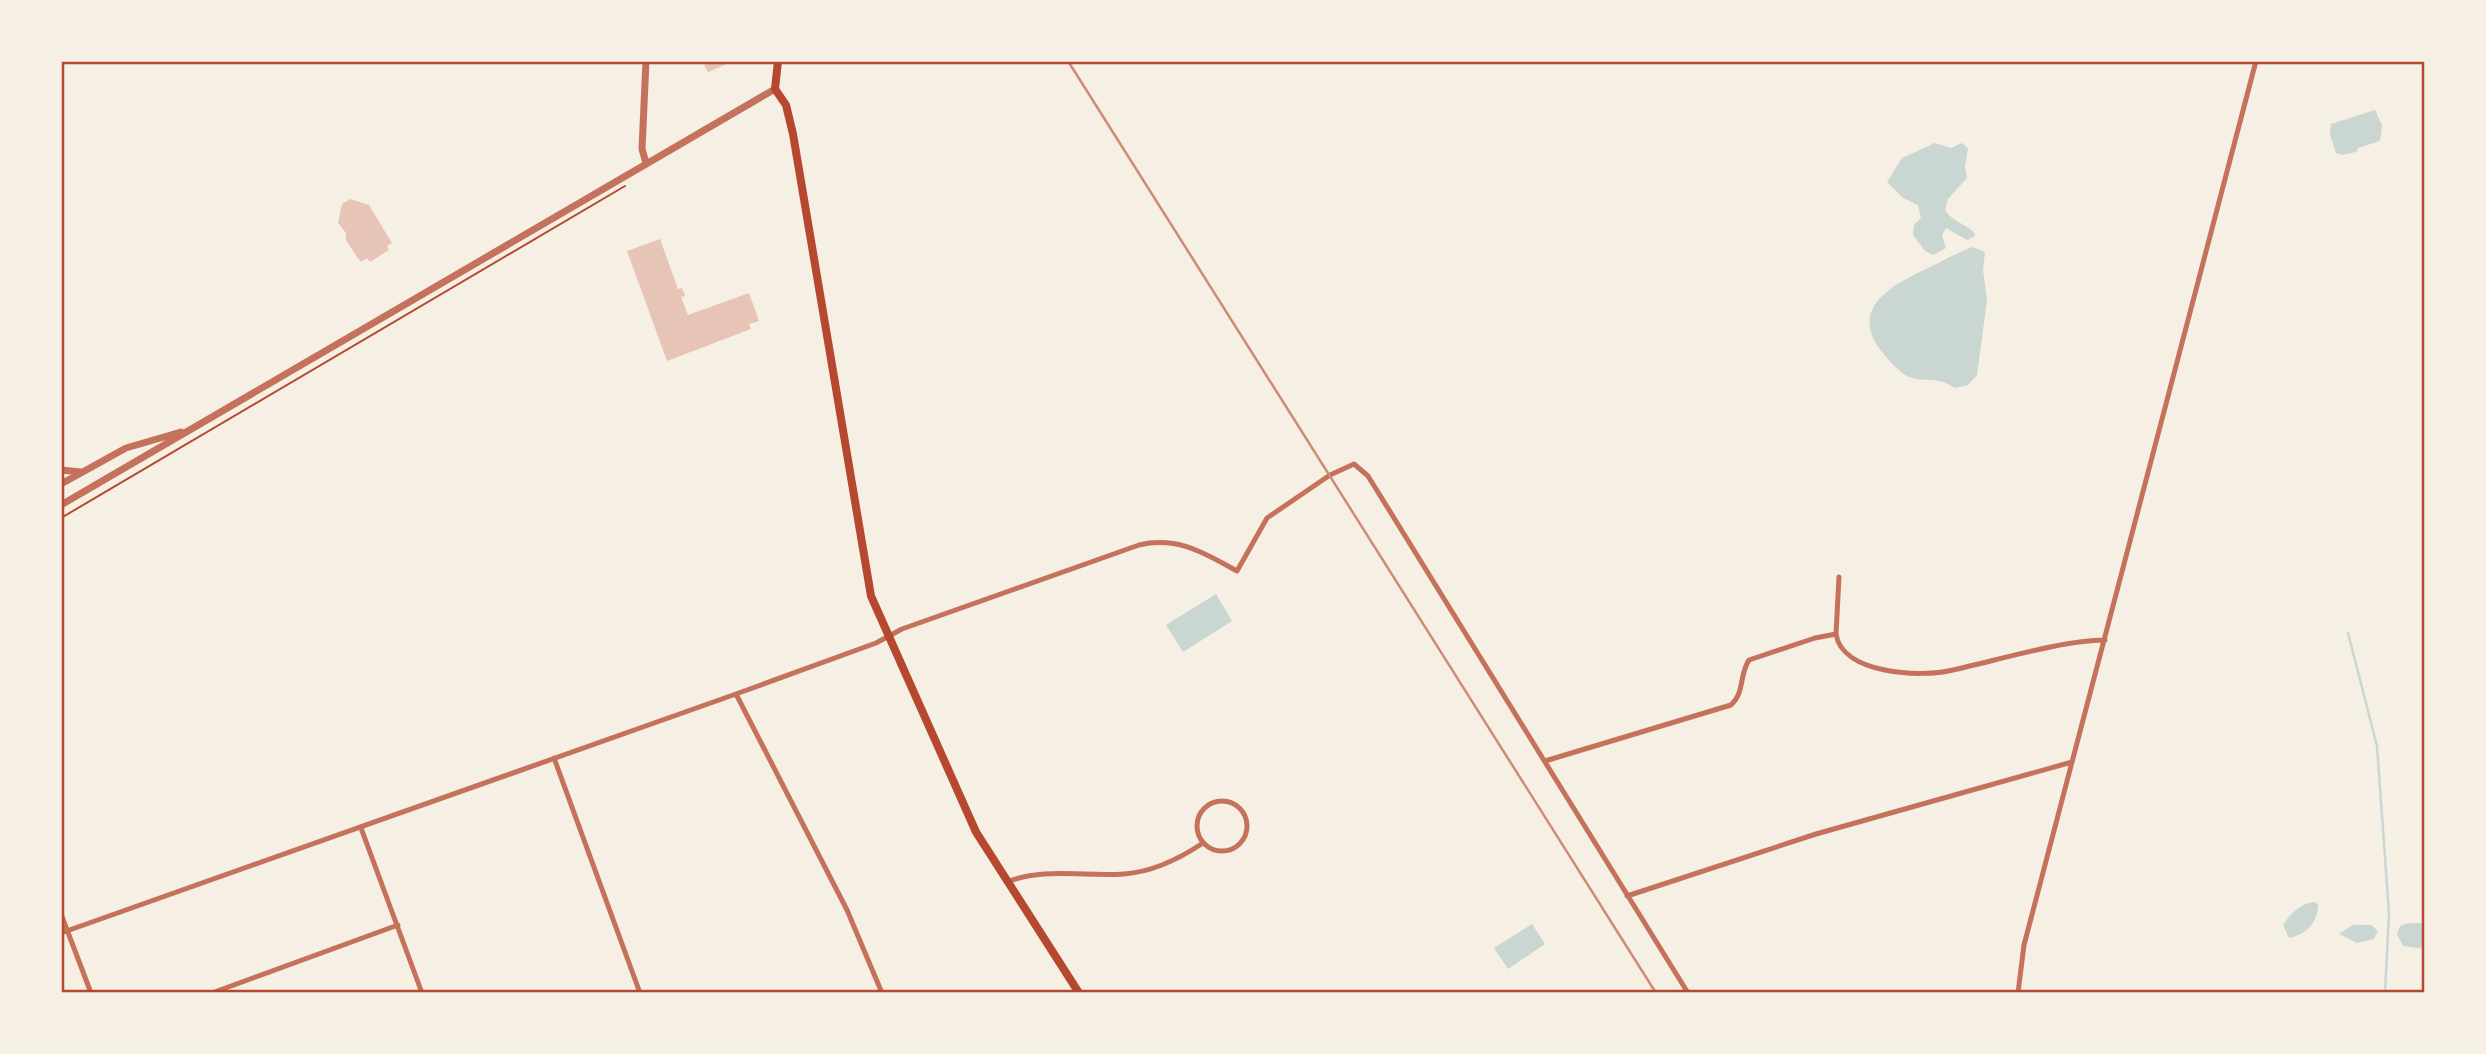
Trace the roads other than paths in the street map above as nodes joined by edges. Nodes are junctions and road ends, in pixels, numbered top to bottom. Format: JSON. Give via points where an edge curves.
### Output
{"nodes":[{"id":1,"x":646,"y":61,"type":"edge"},
{"id":2,"x":778,"y":61,"type":"edge"},
{"id":3,"x":2256,"y":61,"type":"edge"},
{"id":4,"x":775,"y":89,"type":"junction"},
{"id":5,"x":646,"y":163,"type":"junction"},
{"id":6,"x":188,"y":431,"type":"junction"},
{"id":7,"x":61,"y":470,"type":"edge"},
{"id":8,"x":82,"y":472,"type":"junction"},
{"id":9,"x":61,"y":484,"type":"edge"},
{"id":10,"x":61,"y":505,"type":"edge"},
{"id":11,"x":1839,"y":577,"type":"dead end"},
{"id":12,"x":1836,"y":634,"type":"junction"},
{"id":13,"x":890,"y":636,"type":"junction"},
{"id":14,"x":2105,"y":640,"type":"junction"},
{"id":15,"x":736,"y":694,"type":"junction"},
{"id":16,"x":554,"y":758,"type":"junction"},
{"id":17,"x":1545,"y":761,"type":"junction"},
{"id":18,"x":2072,"y":762,"type":"junction"},
{"id":19,"x":361,"y":828,"type":"junction"},
{"id":20,"x":1203,"y":843,"type":"junction"},
{"id":21,"x":1007,"y":882,"type":"junction"},
{"id":22,"x":1627,"y":896,"type":"junction"},
{"id":23,"x":61,"y":914,"type":"edge"},
{"id":24,"x":397,"y":925,"type":"junction"},
{"id":25,"x":64,"y":932,"type":"edge"},
{"id":26,"x":91,"y":993,"type":"edge"},
{"id":27,"x":212,"y":993,"type":"edge"},
{"id":28,"x":422,"y":993,"type":"edge"},
{"id":29,"x":640,"y":993,"type":"edge"},
{"id":30,"x":881,"y":993,"type":"edge"},
{"id":31,"x":1079,"y":993,"type":"edge"},
{"id":32,"x":1688,"y":993,"type":"edge"},
{"id":33,"x":2018,"y":993,"type":"edge"}],
"edges":[{"from":1,"to":5,"type":"street","via":[[642,149]]},
{"from":2,"to":4,"type":"main road"},
{"from":3,"to":14,"type":"street"},
{"from":4,"to":5,"type":"street"},
{"from":4,"to":13,"type":"main road","via":[[786,105],[793,134],[864,569]]},
{"from":5,"to":6,"type":"street"},
{"from":6,"to":8,"type":"street","via":[[135,445]]},
{"from":6,"to":10,"type":"street"},
{"from":7,"to":8,"type":"street"},
{"from":8,"to":9,"type":"street"},
{"from":11,"to":12,"type":"street"},
{"from":12,"to":14,"type":"street","via":[[1843,653],[1853,661],[1900,671],[1952,671]]},
{"from":12,"to":17,"type":"street","via":[[1749,660],[1740,694],[1731,705]]},
{"from":13,"to":15,"type":"street"},
{"from":13,"to":17,"type":"street","via":[[1150,542],[1189,546],[1237,571],[1269,516],[1330,475],[1356,464],[1368,476]]},
{"from":13,"to":21,"type":"main road","via":[[970,820]]},
{"from":14,"to":18,"type":"street"},
{"from":15,"to":16,"type":"street"},
{"from":15,"to":30,"type":"street","via":[[847,910]]},
{"from":16,"to":19,"type":"street"},
{"from":16,"to":29,"type":"street"},
{"from":17,"to":22,"type":"street"},
{"from":18,"to":22,"type":"street","via":[[1815,834]]},
{"from":18,"to":33,"type":"street","via":[[2024,946]]},
{"from":19,"to":24,"type":"street"},
{"from":19,"to":25,"type":"street"},
{"from":20,"to":20,"type":"street","via":[[1225,852],[1241,844],[1247,828],[1243,811],[1222,801],[1207,806],[1197,827]]},
{"from":20,"to":21,"type":"street","via":[[1164,865],[1134,873],[1032,874]]},
{"from":21,"to":31,"type":"main road"},
{"from":22,"to":32,"type":"street"},
{"from":23,"to":25,"type":"street"},
{"from":24,"to":27,"type":"street"},
{"from":24,"to":28,"type":"street"},
{"from":25,"to":26,"type":"street"}]}
